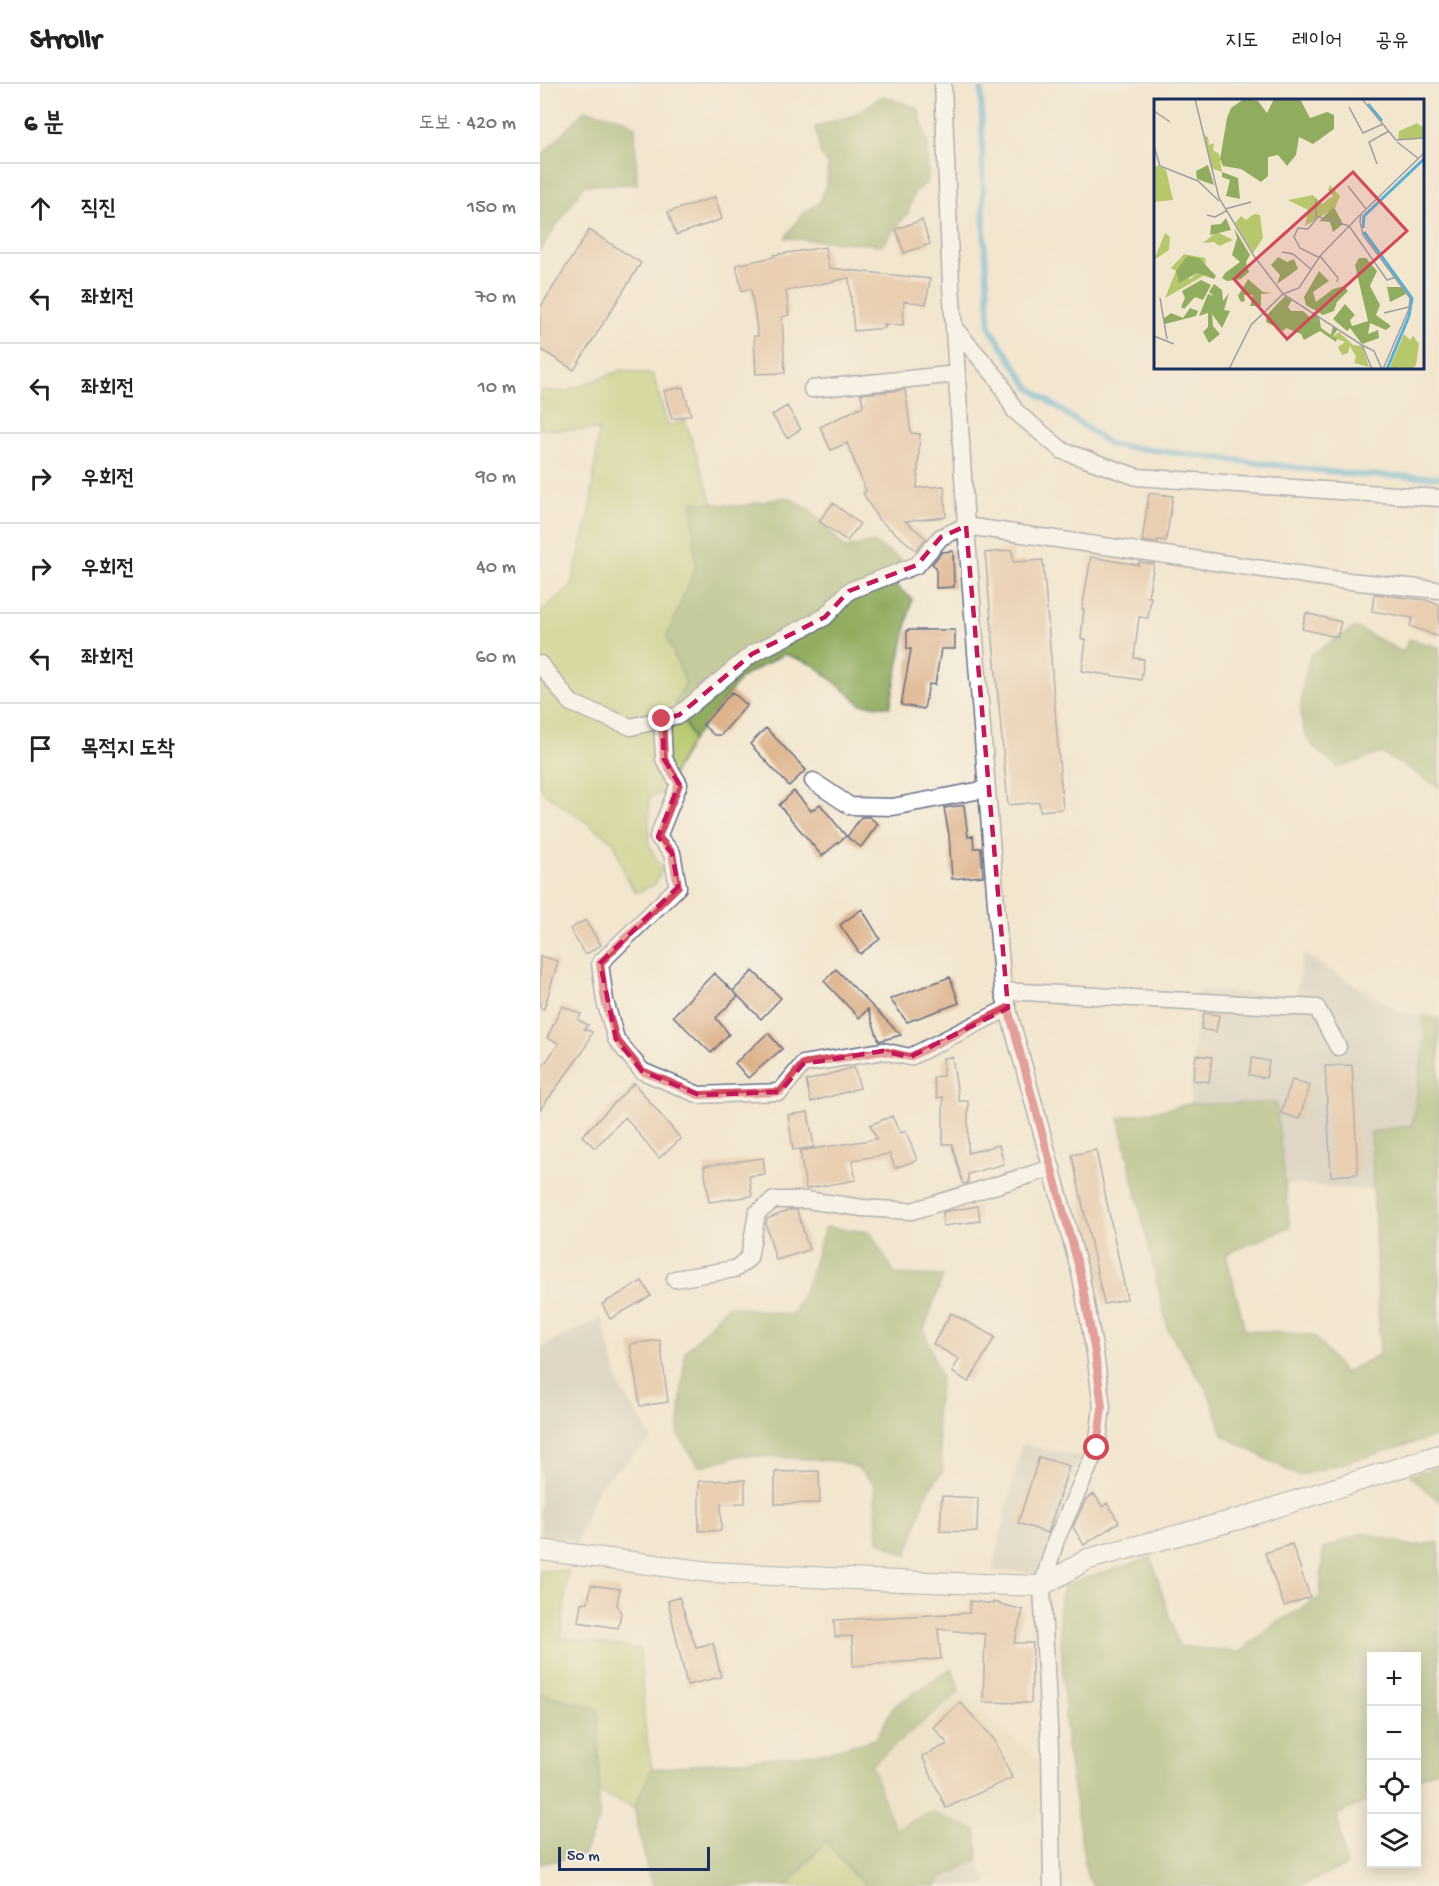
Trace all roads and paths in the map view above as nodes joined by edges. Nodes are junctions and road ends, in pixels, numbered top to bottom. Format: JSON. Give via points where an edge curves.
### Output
{"nodes":[{"id":1,"x":943,"y":84,"type":"edge"},
{"id":2,"x":954,"y":328,"type":"junction"},
{"id":3,"x":957,"y":374,"type":"junction"},
{"id":4,"x":812,"y":389,"type":"dead end"},
{"id":5,"x":1439,"y":498,"type":"edge"},
{"id":6,"x":966,"y":526,"type":"junction"},
{"id":7,"x":1439,"y":590,"type":"edge"},
{"id":8,"x":540,"y":664,"type":"edge"},
{"id":9,"x":662,"y":719,"type":"junction"},
{"id":10,"x":813,"y":781,"type":"dead end"},
{"id":11,"x":987,"y":789,"type":"junction"},
{"id":12,"x":1003,"y":991,"type":"junction"},
{"id":13,"x":1008,"y":1008,"type":"junction"},
{"id":14,"x":1338,"y":1047,"type":"dead end"},
{"id":15,"x":1052,"y":1168,"type":"junction"},
{"id":16,"x":675,"y":1279,"type":"dead end"},
{"id":17,"x":1439,"y":1455,"type":"edge"},
{"id":18,"x":540,"y":1550,"type":"edge"},
{"id":19,"x":1042,"y":1586,"type":"junction"},
{"id":20,"x":1052,"y":1886,"type":"edge"}],
"edges":[{"from":1,"to":2,"type":"street"},
{"from":2,"to":3,"type":"street"},
{"from":2,"to":5,"type":"street","via":[[998,379],[1015,411],[1063,451],[1074,455],[1137,477]]},
{"from":3,"to":4,"type":"street"},
{"from":3,"to":6,"type":"street"},
{"from":6,"to":7,"type":"street","via":[[1339,580]]},
{"from":6,"to":9,"type":"street","via":[[941,537],[917,566],[849,591],[825,617],[752,654],[679,715]]},
{"from":6,"to":11,"type":"street"},
{"from":8,"to":9,"type":"street","via":[[571,703],[631,727]]},
{"from":9,"to":13,"type":"street","via":[[664,759],[679,784],[658,837],[672,853],[678,886],[600,963],[616,1039],[642,1071],[699,1095],[780,1092],[803,1064],[883,1051],[910,1057]]},
{"from":10,"to":11,"type":"street","via":[[850,806],[892,807]]},
{"from":11,"to":12,"type":"street"},
{"from":12,"to":13,"type":"street"},
{"from":12,"to":14,"type":"street","via":[[1317,1008]]},
{"from":13,"to":15,"type":"street"},
{"from":15,"to":16,"type":"street","via":[[912,1211],[774,1200],[757,1213],[749,1258],[735,1269]]},
{"from":15,"to":19,"type":"street","via":[[1080,1272],[1102,1407],[1097,1448],[1056,1540]]},
{"from":17,"to":19,"type":"street","via":[[1239,1519],[1088,1559]]},
{"from":18,"to":19,"type":"street","via":[[710,1572]]},
{"from":19,"to":20,"type":"street"}]}
